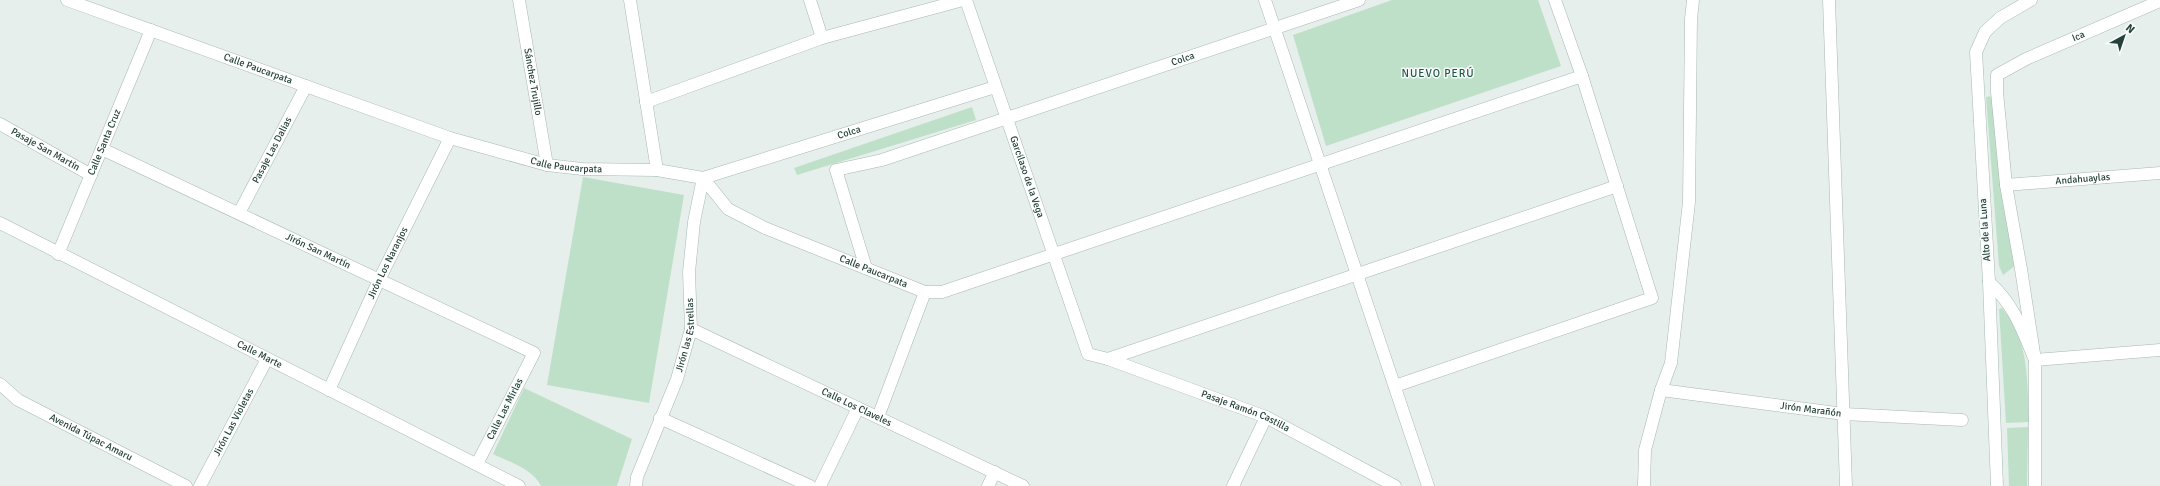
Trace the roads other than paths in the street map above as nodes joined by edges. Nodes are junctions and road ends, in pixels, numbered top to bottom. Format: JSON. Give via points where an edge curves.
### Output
{"nodes":[{"id":1,"x":67,"y":0,"type":"edge"},
{"id":2,"x":519,"y":0,"type":"edge"},
{"id":3,"x":630,"y":0,"type":"edge"},
{"id":4,"x":810,"y":0,"type":"edge"},
{"id":5,"x":965,"y":0,"type":"edge"},
{"id":6,"x":1266,"y":0,"type":"edge"},
{"id":7,"x":1359,"y":0,"type":"edge"},
{"id":8,"x":1555,"y":0,"type":"edge"},
{"id":9,"x":1693,"y":0,"type":"edge"},
{"id":10,"x":1829,"y":0,"type":"edge"},
{"id":11,"x":2031,"y":0,"type":"edge"},
{"id":12,"x":2160,"y":1,"type":"edge"},
{"id":13,"x":1275,"y":28,"type":"junction"},
{"id":14,"x":151,"y":30,"type":"junction"},
{"id":15,"x":822,"y":38,"type":"junction"},
{"id":16,"x":1582,"y":76,"type":"junction"},
{"id":17,"x":306,"y":86,"type":"junction"},
{"id":18,"x":995,"y":87,"type":"junction"},
{"id":19,"x":646,"y":102,"type":"junction"},
{"id":20,"x":1008,"y":118,"type":"junction"},
{"id":21,"x":0,"y":124,"type":"edge"},
{"id":22,"x":450,"y":138,"type":"junction"},
{"id":23,"x":102,"y":149,"type":"junction"},
{"id":24,"x":1321,"y":163,"type":"junction"},
{"id":25,"x":547,"y":164,"type":"junction"},
{"id":26,"x":657,"y":170,"type":"junction"},
{"id":27,"x":2160,"y":173,"type":"edge"},
{"id":28,"x":91,"y":175,"type":"junction"},
{"id":29,"x":703,"y":178,"type":"junction"},
{"id":30,"x":2006,"y":185,"type":"junction"},
{"id":31,"x":1617,"y":186,"type":"junction"},
{"id":32,"x":239,"y":214,"type":"junction"},
{"id":33,"x":0,"y":223,"type":"edge"},
{"id":34,"x":58,"y":254,"type":"junction"},
{"id":35,"x":1055,"y":254,"type":"junction"},
{"id":36,"x":866,"y":268,"type":"junction"},
{"id":37,"x":1357,"y":275,"type":"junction"},
{"id":38,"x":379,"y":280,"type":"junction"},
{"id":39,"x":1989,"y":282,"type":"junction"},
{"id":40,"x":924,"y":292,"type":"junction"},
{"id":41,"x":691,"y":329,"type":"junction"},
{"id":42,"x":2160,"y":350,"type":"edge"},
{"id":43,"x":534,"y":353,"type":"joint"},
{"id":44,"x":1088,"y":354,"type":"joint"},
{"id":45,"x":267,"y":359,"type":"junction"},
{"id":46,"x":1108,"y":359,"type":"junction"},
{"id":47,"x":2035,"y":360,"type":"junction"},
{"id":48,"x":0,"y":384,"type":"edge"},
{"id":49,"x":1395,"y":386,"type":"junction"},
{"id":50,"x":329,"y":390,"type":"junction"},
{"id":51,"x":1661,"y":390,"type":"junction"},
{"id":52,"x":858,"y":408,"type":"junction"},
{"id":53,"x":1844,"y":414,"type":"junction"},
{"id":54,"x":878,"y":417,"type":"junction"},
{"id":55,"x":1266,"y":417,"type":"junction"},
{"id":56,"x":660,"y":418,"type":"junction"},
{"id":57,"x":1962,"y":420,"type":"dead end"},
{"id":58,"x":477,"y":464,"type":"junction"},
{"id":59,"x":994,"y":472,"type":"junction"},
{"id":60,"x":186,"y":486,"type":"edge"},
{"id":61,"x":200,"y":486,"type":"edge"},
{"id":62,"x":519,"y":486,"type":"edge"},
{"id":63,"x":636,"y":486,"type":"edge"},
{"id":64,"x":810,"y":486,"type":"edge"},
{"id":65,"x":820,"y":486,"type":"edge"},
{"id":66,"x":988,"y":486,"type":"edge"},
{"id":67,"x":1023,"y":486,"type":"edge"},
{"id":68,"x":1233,"y":486,"type":"edge"},
{"id":69,"x":1395,"y":486,"type":"edge"},
{"id":70,"x":1428,"y":486,"type":"edge"},
{"id":71,"x":1644,"y":486,"type":"edge"},
{"id":72,"x":1846,"y":486,"type":"edge"},
{"id":73,"x":1997,"y":486,"type":"edge"},
{"id":74,"x":2035,"y":486,"type":"edge"}],
"edges":[{"from":1,"to":14,"type":"street","name":"Calle Paucarpata"},
{"from":2,"to":25,"type":"street","name":"Sánchez Trujillo"},
{"from":3,"to":19,"type":"street"},
{"from":4,"to":15,"type":"street"},
{"from":5,"to":15,"type":"street"},
{"from":5,"to":18,"type":"street","name":"Garcilaso de la Vega"},
{"from":6,"to":13,"type":"street"},
{"from":7,"to":13,"type":"street","name":"Colca"},
{"from":8,"to":16,"type":"street"},
{"from":9,"to":51,"type":"street","via":[[1689,202],[1671,363]]},
{"from":10,"to":53,"type":"street"},
{"from":11,"to":39,"type":"street","name":"Alto de la Luna","via":[[2000,18],[1986,32],[1976,52]]},
{"from":12,"to":30,"type":"street","name":"Ica","via":[[2026,59],[1997,75]]},
{"from":13,"to":20,"type":"street","name":"Colca"},
{"from":13,"to":24,"type":"street"},
{"from":14,"to":17,"type":"street","name":"Calle Paucarpata"},
{"from":14,"to":23,"type":"street","name":"Calle Santa Cruz"},
{"from":15,"to":19,"type":"street"},
{"from":16,"to":24,"type":"street","name":"Calle Paucarpata"},
{"from":16,"to":31,"type":"street"},
{"from":17,"to":22,"type":"street","name":"Calle Paucarpata"},
{"from":17,"to":32,"type":"street","name":"Pasaje Las Dalias"},
{"from":18,"to":20,"type":"street","name":"Garcilaso de la Vega"},
{"from":18,"to":29,"type":"street","name":"Colca"},
{"from":19,"to":26,"type":"street"},
{"from":20,"to":35,"type":"street","name":"Garcilaso de la Vega"},
{"from":20,"to":36,"type":"street","name":"Colca","via":[[882,160],[836,170]]},
{"from":21,"to":28,"type":"street","name":"Pasaje San Martín"},
{"from":22,"to":25,"type":"street","name":"Calle Paucarpata"},
{"from":22,"to":38,"type":"street","name":"Jirón Los Naranjos"},
{"from":23,"to":28,"type":"street","name":"Calle Santa Cruz"},
{"from":23,"to":32,"type":"street","name":"Jirón San Martín"},
{"from":24,"to":35,"type":"street","name":"Calle Paucarpata"},
{"from":24,"to":37,"type":"street"},
{"from":25,"to":26,"type":"street","name":"Calle Paucarpata","via":[[582,169]]},
{"from":26,"to":29,"type":"street","name":"Calle Paucarpata"},
{"from":27,"to":30,"type":"street","name":"Andahuaylas"},
{"from":28,"to":34,"type":"street","name":"Calle Santa Cruz"},
{"from":29,"to":36,"type":"street","name":"Calle Paucarpata","via":[[728,209],[765,228]]},
{"from":29,"to":41,"type":"street","name":"Jirón las Estrellas","via":[[694,222],[689,272]]},
{"from":30,"to":47,"type":"street","via":[[2022,269]]},
{"from":31,"to":37,"type":"street"},
{"from":31,"to":49,"type":"street","via":[[1652,298]]},
{"from":32,"to":38,"type":"street","name":"Jirón San Martín"},
{"from":33,"to":34,"type":"street","name":"Calle Marte"},
{"from":34,"to":45,"type":"street","name":"Calle Marte"},
{"from":35,"to":40,"type":"street","name":"Calle Paucarpata","via":[[942,292]]},
{"from":35,"to":44,"type":"street","name":"Garcilaso de la Vega"},
{"from":36,"to":40,"type":"street","name":"Calle Paucarpata"},
{"from":37,"to":46,"type":"street"},
{"from":37,"to":49,"type":"street"},
{"from":38,"to":43,"type":"street","name":"Jirón San Martín"},
{"from":38,"to":50,"type":"street","name":"Jirón Los Naranjos"},
{"from":39,"to":47,"type":"street","via":[[2003,295],[2018,317]]},
{"from":39,"to":73,"type":"street","name":"Alto de la Luna"},
{"from":40,"to":54,"type":"street"},
{"from":41,"to":52,"type":"street","name":"Calle Los Claveles"},
{"from":41,"to":56,"type":"street","name":"Jirón las Estrellas","via":[[677,379]]},
{"from":42,"to":47,"type":"street"},
{"from":43,"to":58,"type":"street","name":"Calle Las Mirlas"},
{"from":44,"to":46,"type":"street","name":"Pasaje Ramón Castilla"},
{"from":45,"to":50,"type":"street","name":"Calle Marte"},
{"from":45,"to":61,"type":"street","name":"Jirón Las Violetas"},
{"from":46,"to":55,"type":"street","name":"Pasaje Ramón Castilla"},
{"from":47,"to":74,"type":"street"},
{"from":48,"to":60,"type":"street","name":"Avenida Túpac Amaru","via":[[18,400]]},
{"from":49,"to":70,"type":"street"},
{"from":50,"to":58,"type":"street","name":"Calle Marte"},
{"from":51,"to":53,"type":"street","name":"Jirón Marañón"},
{"from":51,"to":71,"type":"street","via":[[1645,450]]},
{"from":52,"to":54,"type":"street","name":"Calle Los Claveles"},
{"from":52,"to":65,"type":"street"},
{"from":53,"to":57,"type":"street","name":"Jirón Marañón"},
{"from":53,"to":72,"type":"street"},
{"from":54,"to":59,"type":"street","name":"Calle Los Claveles"},
{"from":55,"to":68,"type":"street"},
{"from":55,"to":69,"type":"street","name":"Pasaje Ramón Castilla"},
{"from":56,"to":63,"type":"street","name":"Jirón las Estrellas"},
{"from":56,"to":64,"type":"street"},
{"from":58,"to":62,"type":"street","name":"Calle Marte"},
{"from":59,"to":66,"type":"street"},
{"from":59,"to":67,"type":"street","name":"Calle Los Claveles"}]}
